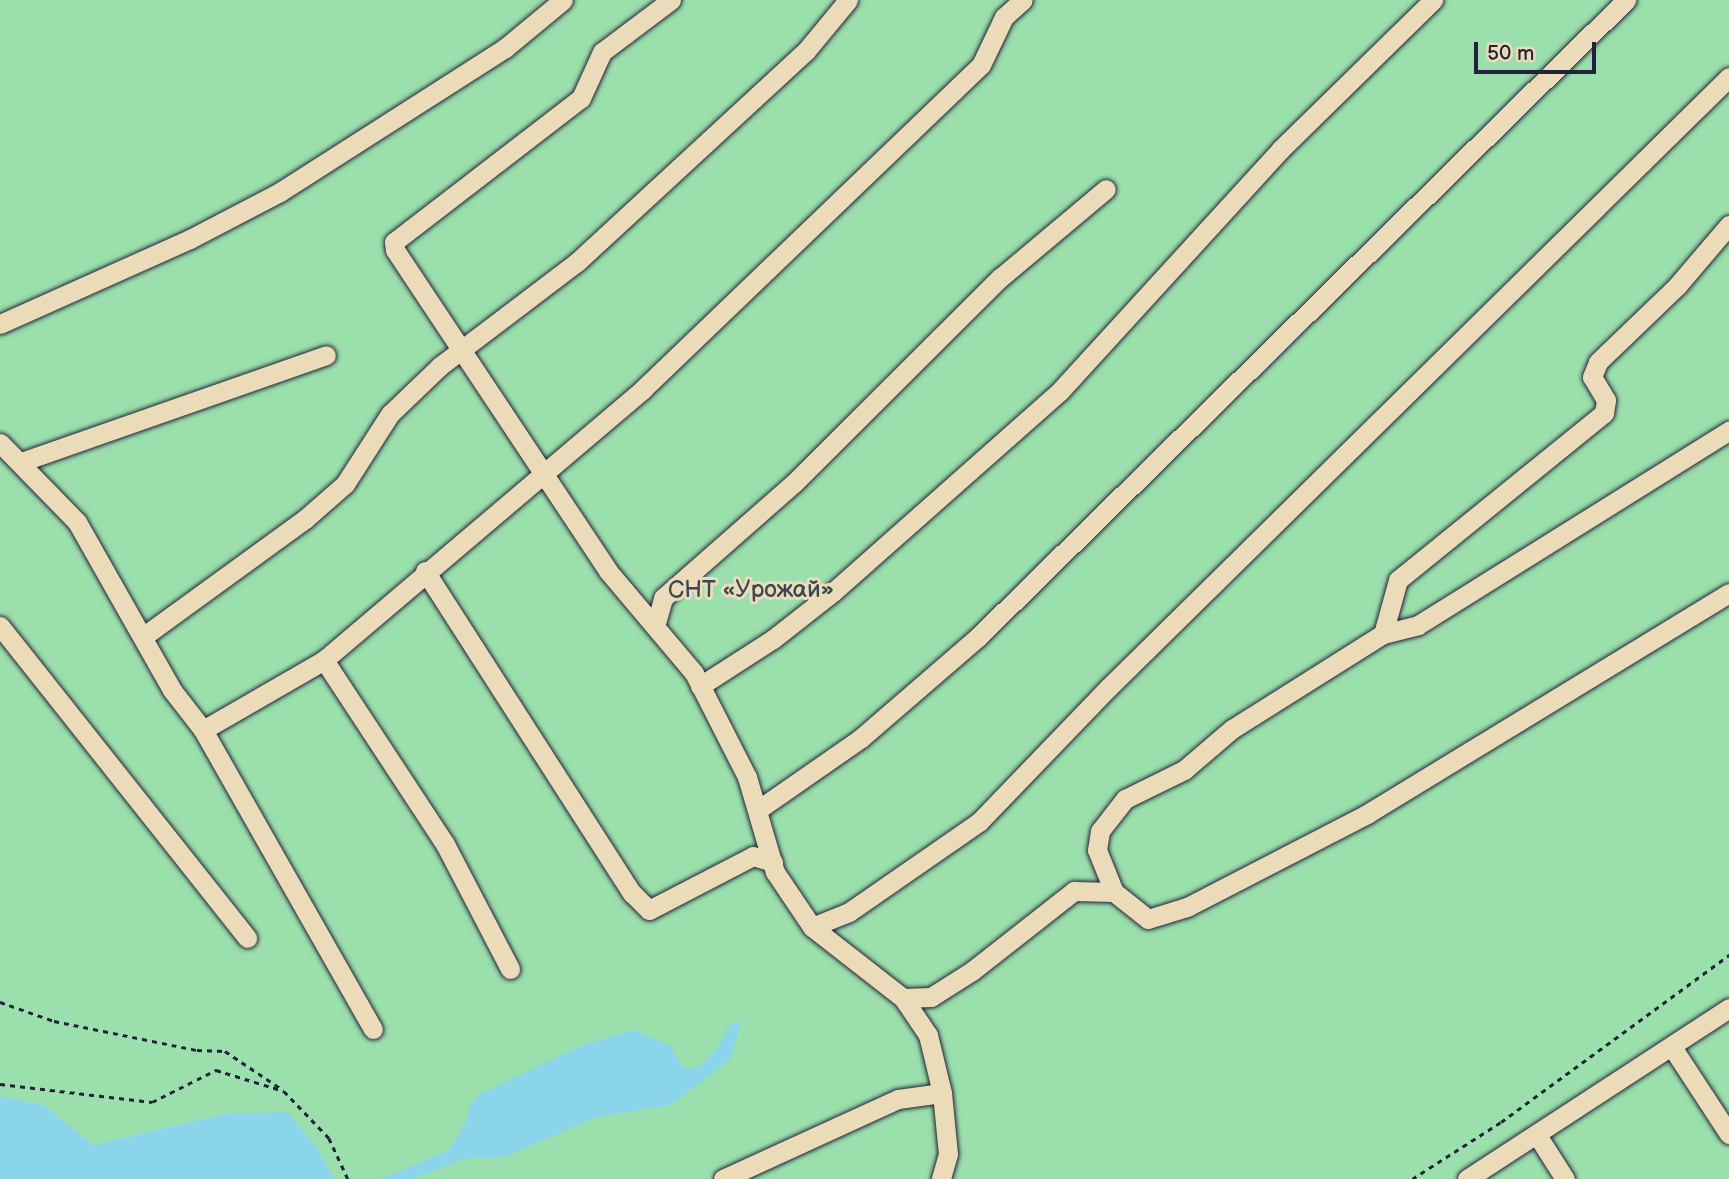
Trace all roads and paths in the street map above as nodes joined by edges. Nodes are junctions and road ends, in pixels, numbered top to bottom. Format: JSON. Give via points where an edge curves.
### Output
{"nodes":[{"id":1,"x":563,"y":0,"type":"edge"},
{"id":2,"x":671,"y":0,"type":"edge"},
{"id":3,"x":848,"y":0,"type":"edge"},
{"id":4,"x":1023,"y":0,"type":"edge"},
{"id":5,"x":1433,"y":0,"type":"edge"},
{"id":6,"x":1626,"y":0,"type":"edge"},
{"id":7,"x":1729,"y":76,"type":"edge"},
{"id":8,"x":1106,"y":189,"type":"dead end"},
{"id":9,"x":1729,"y":225,"type":"edge"},
{"id":10,"x":0,"y":324,"type":"edge"},
{"id":11,"x":461,"y":351,"type":"junction"},
{"id":12,"x":326,"y":355,"type":"dead end"},
{"id":13,"x":1729,"y":431,"type":"edge"},
{"id":14,"x":0,"y":443,"type":"edge"},
{"id":15,"x":21,"y":462,"type":"junction"},
{"id":16,"x":542,"y":470,"type":"junction"},
{"id":17,"x":425,"y":571,"type":"junction"},
{"id":18,"x":1729,"y":593,"type":"edge"},
{"id":19,"x":656,"y":624,"type":"junction"},
{"id":20,"x":0,"y":626,"type":"edge"},
{"id":21,"x":1383,"y":634,"type":"junction"},
{"id":22,"x":144,"y":636,"type":"junction"},
{"id":23,"x":324,"y":660,"type":"junction"},
{"id":24,"x":700,"y":686,"type":"junction"},
{"id":25,"x":203,"y":730,"type":"junction"},
{"id":26,"x":759,"y":810,"type":"junction"},
{"id":27,"x":773,"y":862,"type":"junction"},
{"id":28,"x":1114,"y":892,"type":"junction"},
{"id":29,"x":812,"y":927,"type":"junction"},
{"id":30,"x":247,"y":938,"type":"dead end"},
{"id":31,"x":1729,"y":955,"type":"edge"},
{"id":32,"x":510,"y":969,"type":"dead end"},
{"id":33,"x":903,"y":998,"type":"junction"},
{"id":34,"x":0,"y":1002,"type":"edge"},
{"id":35,"x":1729,"y":1009,"type":"edge"},
{"id":36,"x":373,"y":1029,"type":"dead end"},
{"id":37,"x":1672,"y":1047,"type":"junction"},
{"id":38,"x":0,"y":1084,"type":"edge"},
{"id":39,"x":284,"y":1091,"type":"junction"},
{"id":40,"x":942,"y":1093,"type":"junction"},
{"id":41,"x":1729,"y":1134,"type":"edge"},
{"id":42,"x":1537,"y":1135,"type":"junction"},
{"id":43,"x":348,"y":1179,"type":"edge"},
{"id":44,"x":723,"y":1179,"type":"edge"},
{"id":45,"x":941,"y":1179,"type":"edge"},
{"id":46,"x":1412,"y":1179,"type":"edge"},
{"id":47,"x":1467,"y":1179,"type":"edge"},
{"id":48,"x":1565,"y":1179,"type":"edge"}],
"edges":[{"from":1,"to":10,"type":"street","via":[[505,48],[280,192],[190,239]]},
{"from":2,"to":11,"type":"street","via":[[602,52],[581,98],[394,242]]},
{"from":3,"to":11,"type":"street","via":[[806,51],[577,262]]},
{"from":4,"to":16,"type":"street","via":[[1004,17],[981,65],[643,389]]},
{"from":5,"to":24,"type":"street","via":[[1280,149],[1060,391],[833,592],[773,639]]},
{"from":6,"to":26,"type":"street","via":[[978,637],[861,738]]},
{"from":7,"to":29,"type":"street","via":[[1109,687],[979,822],[849,912]]},
{"from":8,"to":19,"type":"street","via":[[1000,278],[794,483],[663,598]]},
{"from":9,"to":21,"type":"street","via":[[1677,286],[1598,362],[1592,377],[1606,400],[1604,413],[1398,580]]},
{"from":11,"to":16,"type":"street"},
{"from":11,"to":22,"type":"street","via":[[390,414],[345,484]]},
{"from":12,"to":15,"type":"street"},
{"from":13,"to":21,"type":"street","via":[[1418,625]]},
{"from":14,"to":15,"type":"street"},
{"from":15,"to":22,"type":"street","via":[[77,522]]},
{"from":16,"to":17,"type":"street"},
{"from":16,"to":19,"type":"street","via":[[608,571]]},
{"from":17,"to":23,"type":"street"},
{"from":17,"to":27,"type":"street","via":[[632,893],[649,910],[753,856]]},
{"from":18,"to":28,"type":"street","via":[[1367,814],[1187,907],[1148,919]]},
{"from":19,"to":24,"type":"street"},
{"from":20,"to":30,"type":"street"},
{"from":21,"to":28,"type":"street","via":[[1232,729],[1184,769],[1125,799],[1100,831],[1097,850]]},
{"from":22,"to":25,"type":"street","via":[[172,690]]},
{"from":23,"to":25,"type":"street"},
{"from":23,"to":32,"type":"street","via":[[445,844]]},
{"from":24,"to":26,"type":"street"},
{"from":25,"to":36,"type":"street"},
{"from":26,"to":27,"type":"street"},
{"from":27,"to":29,"type":"street"},
{"from":28,"to":33,"type":"street","via":[[1074,891],[972,971],[931,997]]},
{"from":29,"to":33,"type":"street"},
{"from":31,"to":46,"type":"path","via":[[1501,1122]]},
{"from":33,"to":40,"type":"street","via":[[929,1035]]},
{"from":34,"to":39,"type":"path","via":[[54,1021],[197,1051],[225,1051]]},
{"from":35,"to":37,"type":"street"},
{"from":37,"to":41,"type":"street"},
{"from":37,"to":42,"type":"street"},
{"from":38,"to":39,"type":"path","via":[[152,1102],[216,1070]]},
{"from":39,"to":43,"type":"path","via":[[329,1138]]},
{"from":40,"to":44,"type":"street","via":[[898,1099]]},
{"from":40,"to":45,"type":"street","via":[[948,1154]]},
{"from":42,"to":47,"type":"street"},
{"from":42,"to":48,"type":"street"}]}
